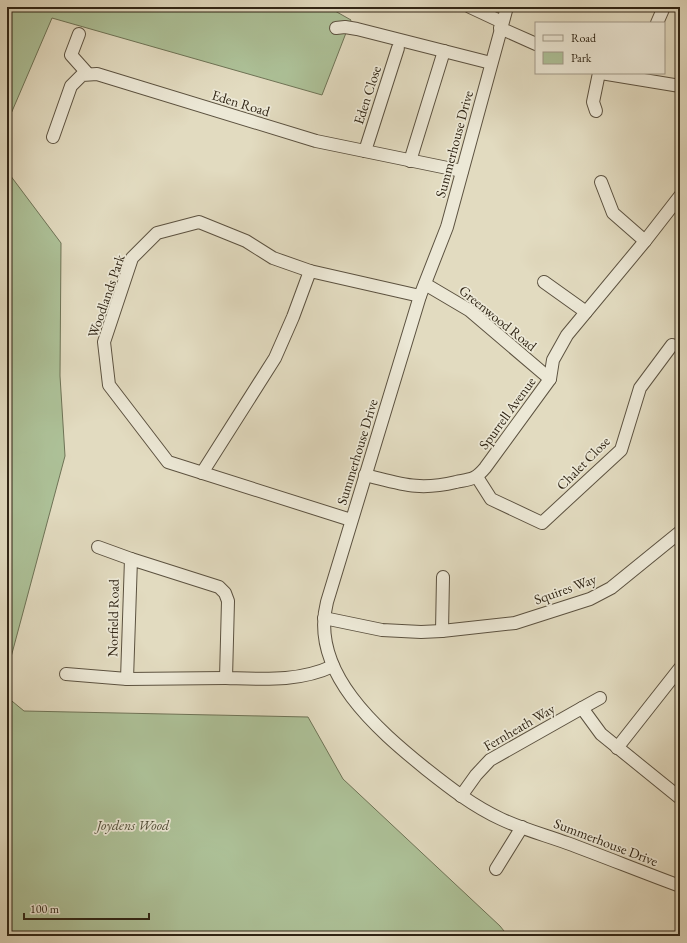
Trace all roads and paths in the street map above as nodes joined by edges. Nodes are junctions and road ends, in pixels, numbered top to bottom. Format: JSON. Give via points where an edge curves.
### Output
{"nodes":[{"id":1,"x":470,"y":7,"type":"edge"},
{"id":2,"x":507,"y":7,"type":"edge"},
{"id":3,"x":664,"y":7,"type":"edge"},
{"id":4,"x":657,"y":22,"type":"edge"},
{"id":5,"x":501,"y":25,"type":"junction"},
{"id":6,"x":336,"y":28,"type":"dead end"},
{"id":7,"x":79,"y":34,"type":"dead end"},
{"id":8,"x":535,"y":43,"type":"edge"},
{"id":9,"x":398,"y":48,"type":"dead end"},
{"id":10,"x":444,"y":51,"type":"junction"},
{"id":11,"x":490,"y":63,"type":"junction"},
{"id":12,"x":88,"y":74,"type":"junction"},
{"id":13,"x":600,"y":74,"type":"edge"},
{"id":14,"x":612,"y":74,"type":"edge"},
{"id":15,"x":649,"y":77,"type":"edge"},
{"id":16,"x":680,"y":86,"type":"edge"},
{"id":17,"x":596,"y":111,"type":"dead end"},
{"id":18,"x":53,"y":138,"type":"dead end"},
{"id":19,"x":365,"y":151,"type":"junction"},
{"id":20,"x":410,"y":161,"type":"junction"},
{"id":21,"x":462,"y":171,"type":"junction"},
{"id":22,"x":601,"y":182,"type":"dead end"},
{"id":23,"x":679,"y":201,"type":"edge"},
{"id":24,"x":645,"y":242,"type":"junction"},
{"id":25,"x":310,"y":271,"type":"junction"},
{"id":26,"x":544,"y":282,"type":"dead end"},
{"id":27,"x":425,"y":284,"type":"junction"},
{"id":28,"x":420,"y":296,"type":"junction"},
{"id":29,"x":586,"y":312,"type":"junction"},
{"id":30,"x":672,"y":345,"type":"dead end"},
{"id":31,"x":550,"y":379,"type":"junction"},
{"id":32,"x":202,"y":473,"type":"junction"},
{"id":33,"x":365,"y":475,"type":"junction"},
{"id":34,"x":477,"y":477,"type":"junction"},
{"id":35,"x":352,"y":520,"type":"junction"},
{"id":36,"x":680,"y":532,"type":"edge"},
{"id":37,"x":98,"y":547,"type":"dead end"},
{"id":38,"x":131,"y":559,"type":"junction"},
{"id":39,"x":443,"y":577,"type":"dead end"},
{"id":40,"x":324,"y":618,"type":"junction"},
{"id":41,"x":442,"y":631,"type":"junction"},
{"id":42,"x":333,"y":666,"type":"junction"},
{"id":43,"x":680,"y":668,"type":"edge"},
{"id":44,"x":66,"y":674,"type":"dead end"},
{"id":45,"x":226,"y":678,"type":"junction"},
{"id":46,"x":127,"y":679,"type":"junction"},
{"id":47,"x":600,"y":698,"type":"dead end"},
{"id":48,"x":582,"y":708,"type":"junction"},
{"id":49,"x":617,"y":748,"type":"junction"},
{"id":50,"x":461,"y":796,"type":"junction"},
{"id":51,"x":680,"y":798,"type":"edge"},
{"id":52,"x":522,"y":827,"type":"junction"},
{"id":53,"x":496,"y":869,"type":"dead end"},
{"id":54,"x":680,"y":886,"type":"edge"}],
"edges":[{"from":1,"to":5,"type":"street"},
{"from":2,"to":5,"type":"street","name":"Summerhouse Drive"},
{"from":3,"to":4,"type":"street"},
{"from":5,"to":8,"type":"street"},
{"from":5,"to":11,"type":"street","name":"Summerhouse Drive"},
{"from":6,"to":10,"type":"street","via":[[357,29]]},
{"from":7,"to":12,"type":"street","via":[[71,55]]},
{"from":9,"to":19,"type":"street","name":"Eden Close"},
{"from":10,"to":11,"type":"street"},
{"from":10,"to":20,"type":"street"},
{"from":11,"to":21,"type":"street","name":"Summerhouse Drive"},
{"from":12,"to":18,"type":"street","via":[[82,75],[71,86]]},
{"from":12,"to":19,"type":"street","name":"Eden Road","via":[[97,74],[316,141]]},
{"from":13,"to":17,"type":"street","via":[[593,102]]},
{"from":14,"to":15,"type":"street"},
{"from":15,"to":16,"type":"street"},
{"from":19,"to":20,"type":"street","name":"Eden Road"},
{"from":20,"to":21,"type":"street","name":"Eden Road"},
{"from":21,"to":27,"type":"street","name":"Summerhouse Drive","via":[[447,227]]},
{"from":22,"to":24,"type":"street","via":[[613,213]]},
{"from":23,"to":24,"type":"street","name":"Spurrell Avenue"},
{"from":24,"to":29,"type":"street","name":"Spurrell Avenue"},
{"from":25,"to":28,"type":"street","name":"Woodlands Park"},
{"from":25,"to":32,"type":"street","via":[[275,358]]},
{"from":25,"to":32,"type":"street","name":"Woodlands Park","via":[[273,258],[246,242],[199,222],[157,233],[132,258],[104,342],[109,385],[168,462]]},
{"from":26,"to":29,"type":"street"},
{"from":27,"to":28,"type":"street","name":"Summerhouse Drive"},
{"from":27,"to":31,"type":"street","name":"Greenwood Road","via":[[469,310]]},
{"from":28,"to":33,"type":"street","name":"Summerhouse Drive"},
{"from":29,"to":31,"type":"street","name":"Spurrell Avenue","via":[[567,335],[553,360]]},
{"from":30,"to":34,"type":"street","name":"Chalet Close","via":[[640,388],[621,450],[542,523],[492,499]]},
{"from":31,"to":34,"type":"street","name":"Spurrell Avenue"},
{"from":32,"to":35,"type":"street","name":"Woodlands Park"},
{"from":33,"to":34,"type":"street","via":[[415,487],[434,487]]},
{"from":33,"to":35,"type":"street","name":"Summerhouse Drive"},
{"from":35,"to":40,"type":"street","name":"Summerhouse Drive"},
{"from":36,"to":41,"type":"street","name":"Squires Way","via":[[611,588],[590,599],[515,623]]},
{"from":37,"to":38,"type":"street"},
{"from":38,"to":45,"type":"street","via":[[219,587],[225,593],[229,608]]},
{"from":38,"to":46,"type":"street","name":"Norfield Road"},
{"from":39,"to":41,"type":"street"},
{"from":40,"to":41,"type":"street","name":"Squires Way","via":[[382,630]]},
{"from":40,"to":42,"type":"street","name":"Summerhouse Drive","via":[[324,639]]},
{"from":42,"to":45,"type":"street","name":"Norfield Road","via":[[314,674],[292,678]]},
{"from":42,"to":50,"type":"street","name":"Summerhouse Drive","via":[[368,718]]},
{"from":43,"to":49,"type":"street"},
{"from":44,"to":46,"type":"street","name":"Norfield Road"},
{"from":45,"to":46,"type":"street","name":"Norfield Road"},
{"from":47,"to":48,"type":"street","name":"Fernheath Way"},
{"from":48,"to":49,"type":"street","via":[[601,734]]},
{"from":48,"to":50,"type":"street","name":"Fernheath Way","via":[[490,760]]},
{"from":49,"to":51,"type":"street"},
{"from":50,"to":52,"type":"street","name":"Summerhouse Drive","via":[[502,820]]},
{"from":52,"to":53,"type":"street"},
{"from":52,"to":54,"type":"street","name":"Summerhouse Drive"}]}
